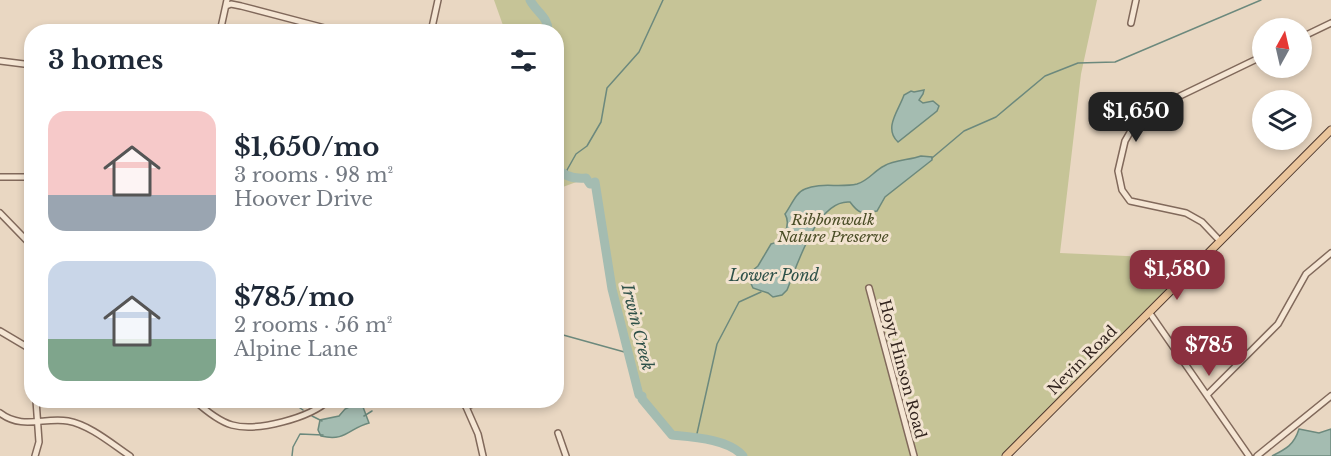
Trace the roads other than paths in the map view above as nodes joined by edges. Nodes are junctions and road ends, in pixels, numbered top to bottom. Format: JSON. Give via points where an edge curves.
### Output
{"nodes":[{"id":1,"x":438,"y":0,"type":"edge"},
{"id":2,"x":1136,"y":0,"type":"edge"},
{"id":3,"x":226,"y":3,"type":"edge"},
{"id":4,"x":1131,"y":23,"type":"dead end"},
{"id":5,"x":1331,"y":23,"type":"edge"},
{"id":6,"x":222,"y":24,"type":"edge"},
{"id":7,"x":310,"y":24,"type":"edge"},
{"id":8,"x":433,"y":24,"type":"edge"},
{"id":9,"x":1312,"y":32,"type":"edge"},
{"id":10,"x":0,"y":61,"type":"edge"},
{"id":11,"x":1252,"y":61,"type":"edge"},
{"id":12,"x":24,"y":63,"type":"edge"},
{"id":13,"x":1331,"y":130,"type":"edge"},
{"id":14,"x":0,"y":177,"type":"edge"},
{"id":15,"x":24,"y":177,"type":"edge"},
{"id":16,"x":0,"y":213,"type":"edge"},
{"id":17,"x":24,"y":238,"type":"edge"},
{"id":18,"x":1220,"y":241,"type":"junction"},
{"id":19,"x":1331,"y":254,"type":"edge"},
{"id":20,"x":869,"y":288,"type":"dead end"},
{"id":21,"x":1149,"y":312,"type":"junction"},
{"id":22,"x":0,"y":331,"type":"edge"},
{"id":23,"x":24,"y":345,"type":"edge"},
{"id":24,"x":1207,"y":395,"type":"junction"},
{"id":25,"x":1331,"y":396,"type":"edge"},
{"id":26,"x":37,"y":408,"type":"edge"},
{"id":27,"x":205,"y":408,"type":"edge"},
{"id":28,"x":319,"y":408,"type":"edge"},
{"id":29,"x":466,"y":408,"type":"edge"},
{"id":30,"x":0,"y":413,"type":"edge"},
{"id":31,"x":38,"y":422,"type":"junction"},
{"id":32,"x":558,"y":433,"type":"dead end"},
{"id":33,"x":35,"y":456,"type":"edge"},
{"id":34,"x":130,"y":456,"type":"edge"},
{"id":35,"x":483,"y":456,"type":"edge"},
{"id":36,"x":567,"y":456,"type":"edge"},
{"id":37,"x":914,"y":456,"type":"edge"},
{"id":38,"x":1006,"y":456,"type":"edge"},
{"id":39,"x":1249,"y":456,"type":"edge"},
{"id":40,"x":1257,"y":456,"type":"edge"}],
"edges":[{"from":1,"to":8,"type":"street"},
{"from":2,"to":4,"type":"street"},
{"from":3,"to":6,"type":"street"},
{"from":3,"to":7,"type":"street"},
{"from":5,"to":9,"type":"street"},
{"from":10,"to":12,"type":"street"},
{"from":11,"to":18,"type":"street","via":[[1141,117],[1130,130],[1119,160],[1119,184],[1130,201],[1186,213],[1202,222]]},
{"from":13,"to":18,"type":"main road","name":"Nevin Road"},
{"from":14,"to":15,"type":"street"},
{"from":16,"to":17,"type":"street"},
{"from":18,"to":21,"type":"main road","name":"Nevin Road"},
{"from":19,"to":24,"type":"street","via":[[1306,274],[1274,328]]},
{"from":20,"to":37,"type":"street","name":"Hoyt Hinson Road"},
{"from":21,"to":24,"type":"street"},
{"from":21,"to":38,"type":"main road","name":"Nevin Road"},
{"from":22,"to":23,"type":"street"},
{"from":24,"to":39,"type":"street"},
{"from":25,"to":40,"type":"street"},
{"from":26,"to":31,"type":"street"},
{"from":27,"to":28,"type":"street","via":[[223,422],[248,428],[304,416]]},
{"from":29,"to":35,"type":"street"},
{"from":30,"to":31,"type":"street","via":[[15,422]]},
{"from":31,"to":33,"type":"street"},
{"from":31,"to":34,"type":"street","via":[[77,424]]},
{"from":32,"to":36,"type":"street"}]}
